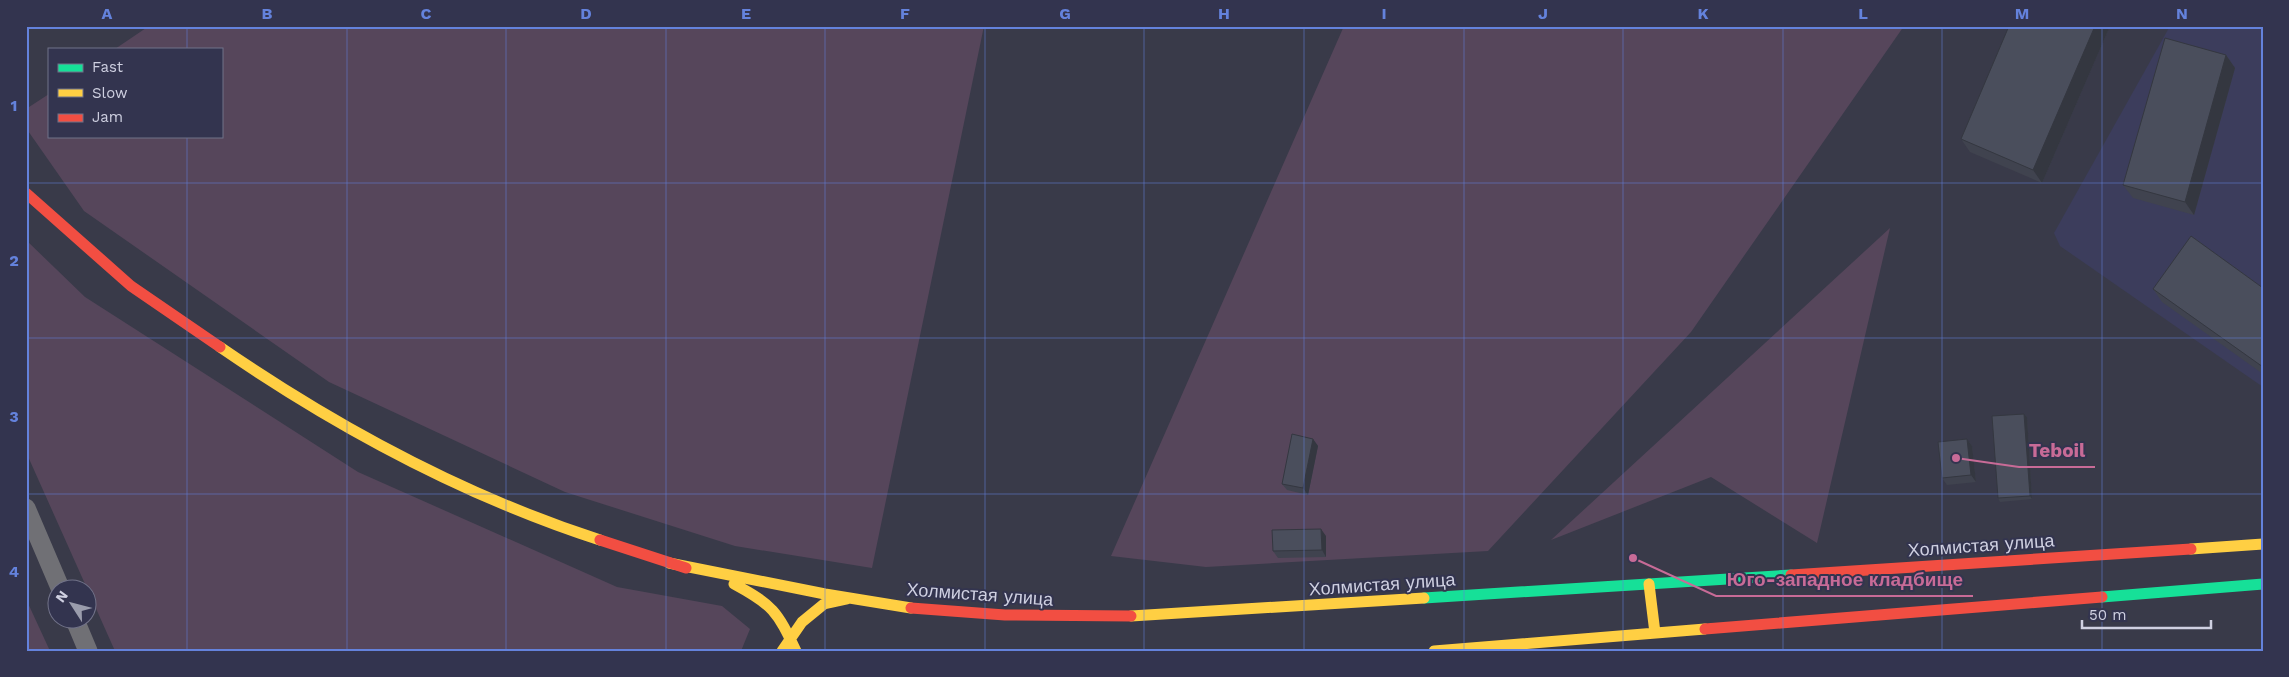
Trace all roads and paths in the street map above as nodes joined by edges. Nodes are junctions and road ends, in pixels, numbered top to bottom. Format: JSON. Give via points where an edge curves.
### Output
{"nodes":[{"id":1,"x":26,"y":193,"type":"edge"},
{"id":2,"x":26,"y":508,"type":"edge"},
{"id":3,"x":2263,"y":544,"type":"edge"},
{"id":4,"x":669,"y":563,"type":"junction"},
{"id":5,"x":58,"y":580,"type":"edge"},
{"id":6,"x":1649,"y":584,"type":"junction"},
{"id":7,"x":2263,"y":584,"type":"edge"},
{"id":8,"x":847,"y":599,"type":"junction"},
{"id":9,"x":79,"y":630,"type":"edge"},
{"id":10,"x":1655,"y":633,"type":"junction"},
{"id":11,"x":789,"y":640,"type":"junction"},
{"id":12,"x":88,"y":651,"type":"edge"},
{"id":13,"x":782,"y":651,"type":"edge"},
{"id":14,"x":796,"y":651,"type":"edge"},
{"id":15,"x":1434,"y":651,"type":"edge"}],
"edges":[{"from":1,"to":4,"type":"main road","via":[[131,286],[242,362],[358,435],[454,483],[556,526]]},
{"from":2,"to":5,"type":"street"},
{"from":3,"to":6,"type":"main road","name":"Холмистая улица"},
{"from":4,"to":8,"type":"main road","name":"Холмистая улица"},
{"from":4,"to":11,"type":"main road","via":[[735,584],[764,600],[781,619]]},
{"from":6,"to":8,"type":"main road","name":"Холмистая улица","via":[[1150,616],[1054,617],[922,609]]},
{"from":6,"to":10,"type":"main road"},
{"from":7,"to":10,"type":"main road"},
{"from":8,"to":11,"type":"main road","via":[[824,604],[802,622]]},
{"from":9,"to":12,"type":"street"},
{"from":10,"to":15,"type":"main road"},
{"from":11,"to":13,"type":"main road"},
{"from":11,"to":14,"type":"main road"}]}
